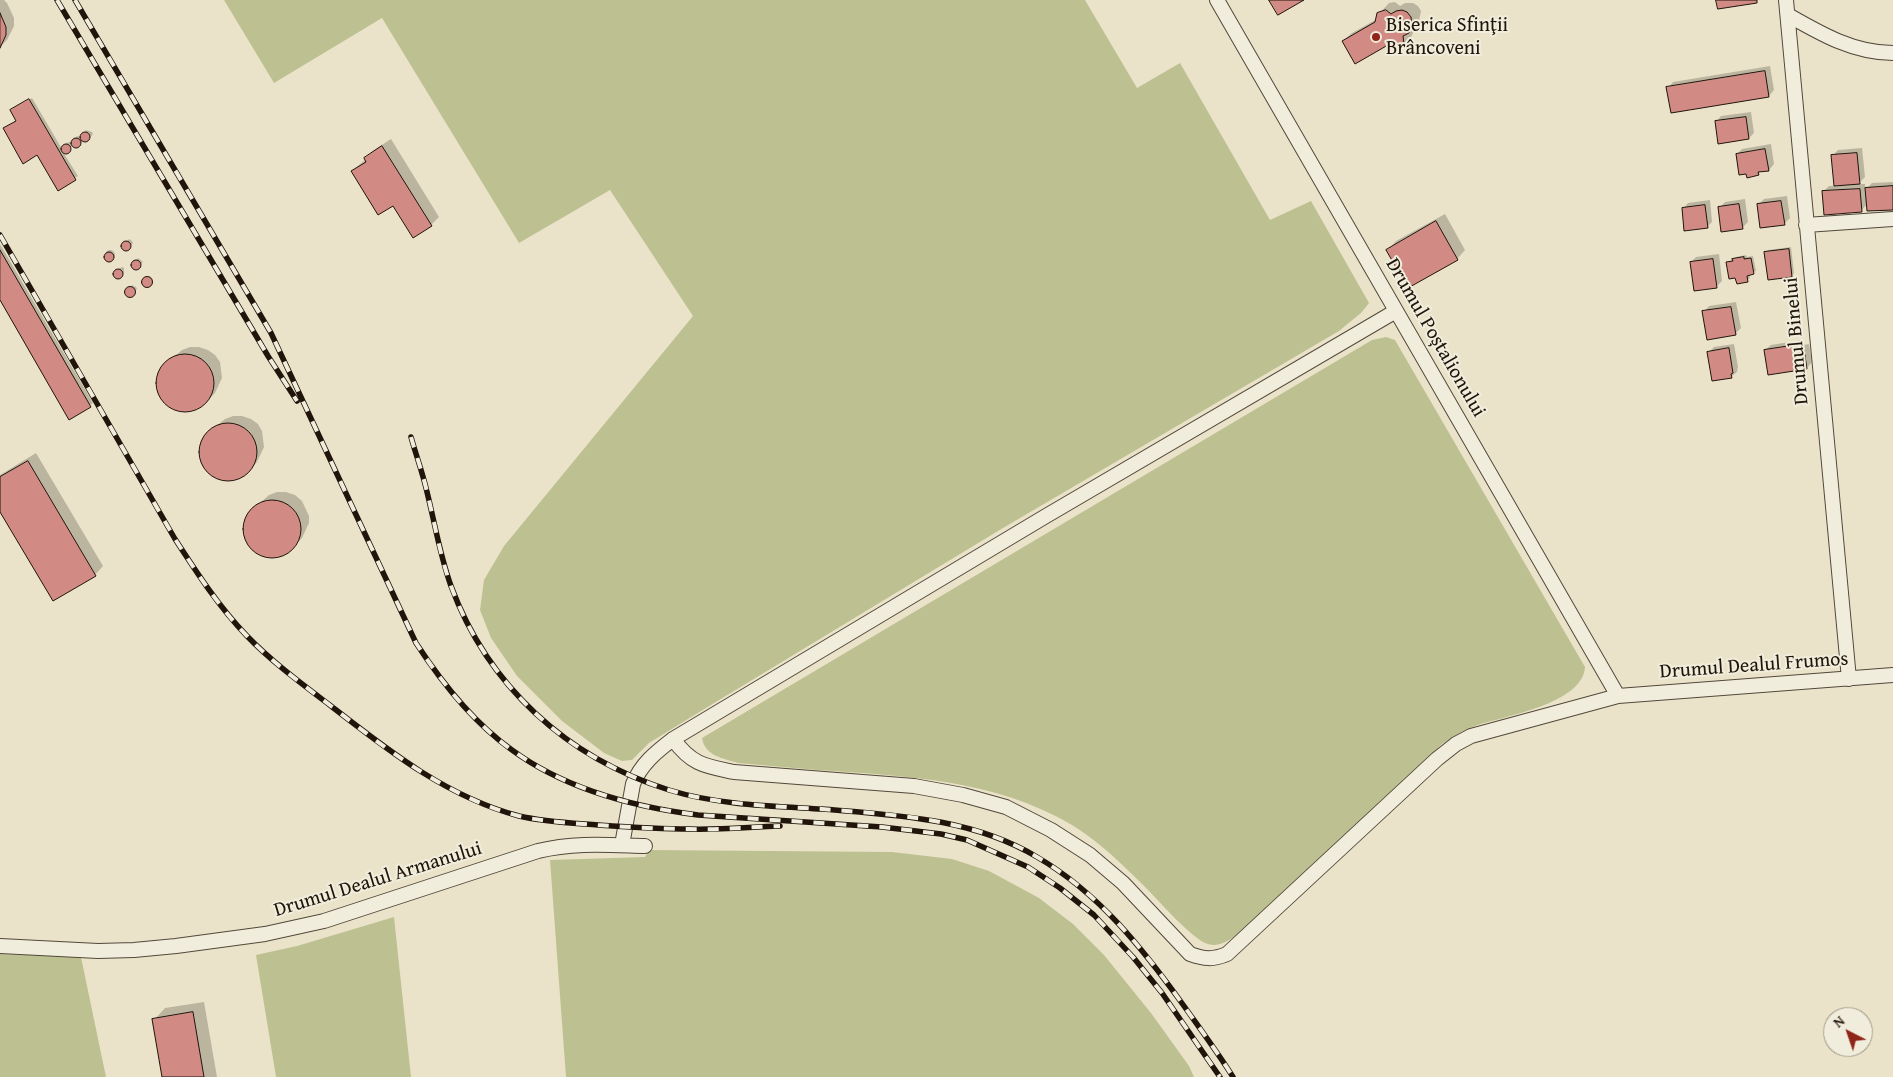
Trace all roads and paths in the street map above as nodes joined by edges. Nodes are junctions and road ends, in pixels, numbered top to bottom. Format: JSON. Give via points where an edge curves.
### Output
{"nodes":[{"id":1,"x":1217,"y":0,"type":"edge"},
{"id":2,"x":1786,"y":0,"type":"edge"},
{"id":3,"x":1788,"y":15,"type":"junction"},
{"id":4,"x":1893,"y":53,"type":"edge"},
{"id":5,"x":1893,"y":219,"type":"edge"},
{"id":6,"x":1806,"y":225,"type":"junction"},
{"id":7,"x":1396,"y":311,"type":"junction"},
{"id":8,"x":1893,"y":675,"type":"edge"},
{"id":9,"x":1849,"y":679,"type":"junction"},
{"id":10,"x":1618,"y":696,"type":"junction"},
{"id":11,"x":673,"y":740,"type":"junction"},
{"id":12,"x":622,"y":845,"type":"junction"},
{"id":13,"x":645,"y":846,"type":"dead end"},
{"id":14,"x":0,"y":946,"type":"edge"}],
"edges":[{"from":1,"to":7,"type":"street","name":"Drumul Poștalionului"},
{"from":2,"to":3,"type":"street","name":"Drumul Binelui"},
{"from":3,"to":4,"type":"street","via":[[1823,35],[1861,50]]},
{"from":3,"to":6,"type":"street","name":"Drumul Binelui"},
{"from":5,"to":6,"type":"street"},
{"from":6,"to":9,"type":"street","name":"Drumul Binelui"},
{"from":7,"to":10,"type":"street","name":"Drumul Poștalionului"},
{"from":7,"to":11,"type":"street"},
{"from":8,"to":9,"type":"street","name":"Drumul Dealul Frumos"},
{"from":9,"to":10,"type":"street","name":"Drumul Dealul Frumos"},
{"from":10,"to":11,"type":"street","name":"Drumul Dealul Frumos","via":[[1471,736],[1456,744],[1437,758],[1227,954],[1216,959],[1190,954],[1123,883],[1090,855],[1006,807],[914,786],[734,772],[709,767],[692,760]]},
{"from":11,"to":12,"type":"street","via":[[639,771],[633,784]]},
{"from":12,"to":13,"type":"street","name":"Drumul Dealul Armanului"},
{"from":12,"to":14,"type":"street","name":"Drumul Dealul Armanului","via":[[574,845],[538,851],[324,921],[265,934],[134,950]]}]}
